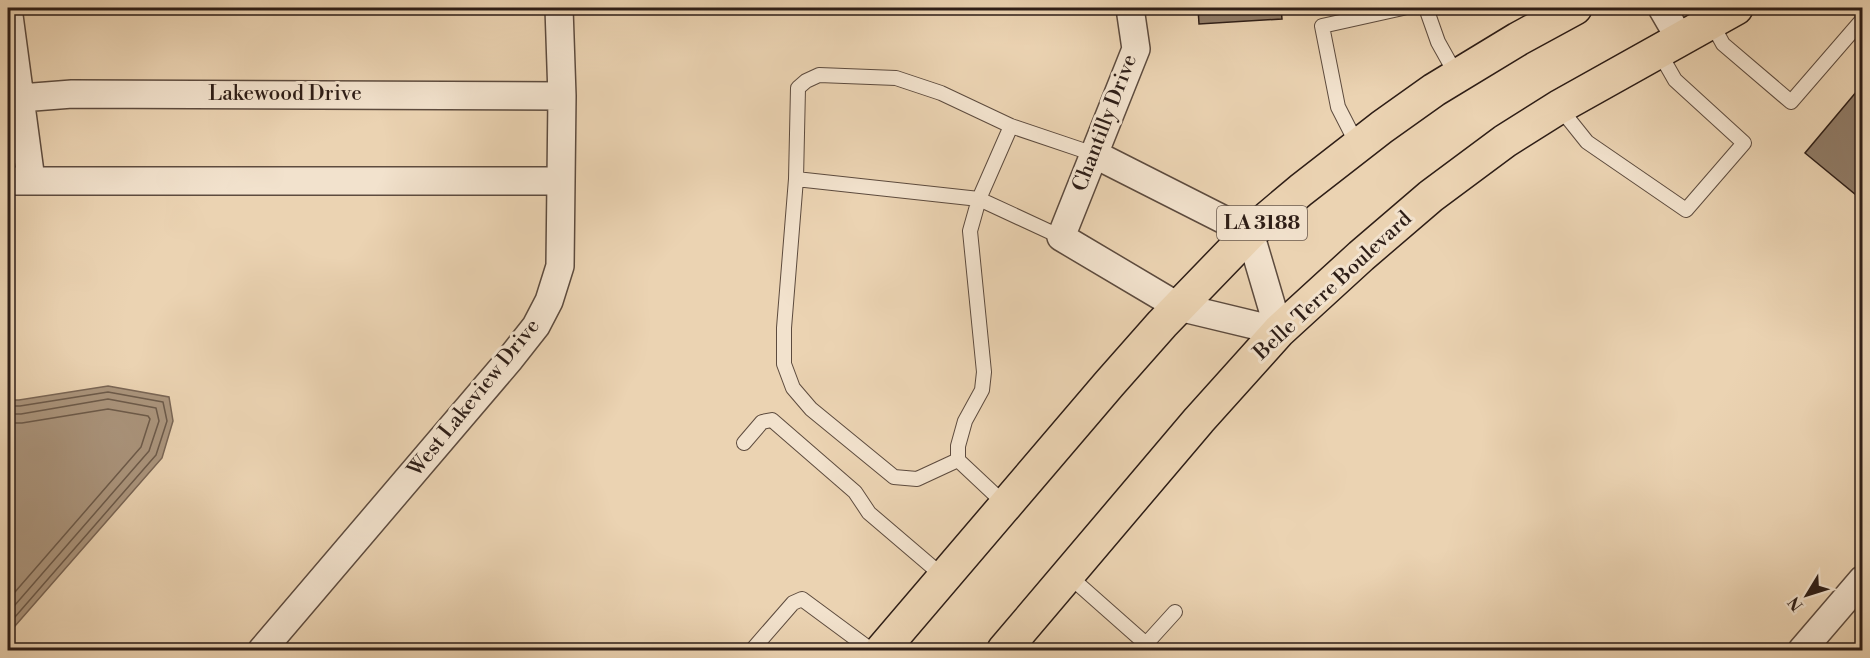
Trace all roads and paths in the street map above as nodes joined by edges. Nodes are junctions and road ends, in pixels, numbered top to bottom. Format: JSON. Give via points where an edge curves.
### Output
{"nodes":[{"id":1,"x":8,"y":8,"type":"edge"},
{"id":2,"x":559,"y":8,"type":"edge"},
{"id":3,"x":1130,"y":8,"type":"edge"},
{"id":4,"x":1403,"y":8,"type":"edge"},
{"id":5,"x":1426,"y":8,"type":"edge"},
{"id":6,"x":1575,"y":8,"type":"edge"},
{"id":7,"x":1662,"y":8,"type":"edge"},
{"id":8,"x":1724,"y":14,"type":"edge"},
{"id":9,"x":1863,"y":20,"type":"edge"},
{"id":10,"x":1669,"y":45,"type":"junction"},
{"id":11,"x":1457,"y":76,"type":"junction"},
{"id":12,"x":562,"y":96,"type":"junction"},
{"id":13,"x":13,"y":98,"type":"edge"},
{"id":14,"x":1559,"y":107,"type":"junction"},
{"id":15,"x":1011,"y":126,"type":"junction"},
{"id":16,"x":1358,"y":146,"type":"junction"},
{"id":17,"x":1094,"y":154,"type":"junction"},
{"id":18,"x":796,"y":179,"type":"junction"},
{"id":19,"x":19,"y":180,"type":"edge"},
{"id":20,"x":561,"y":181,"type":"junction"},
{"id":21,"x":979,"y":198,"type":"junction"},
{"id":22,"x":1250,"y":233,"type":"junction"},
{"id":23,"x":1061,"y":237,"type":"junction"},
{"id":24,"x":1179,"y":307,"type":"junction"},
{"id":25,"x":1279,"y":332,"type":"junction"},
{"id":26,"x":744,"y":444,"type":"dead end"},
{"id":27,"x":958,"y":460,"type":"junction"},
{"id":28,"x":1006,"y":505,"type":"junction"},
{"id":29,"x":1068,"y":575,"type":"junction"},
{"id":30,"x":944,"y":578,"type":"junction"},
{"id":31,"x":1863,"y":580,"type":"edge"},
{"id":32,"x":1175,"y":612,"type":"dead end"},
{"id":33,"x":1144,"y":647,"type":"edge"},
{"id":34,"x":262,"y":651,"type":"edge"},
{"id":35,"x":752,"y":651,"type":"edge"},
{"id":36,"x":871,"y":651,"type":"edge"},
{"id":37,"x":882,"y":651,"type":"edge"},
{"id":38,"x":1004,"y":651,"type":"edge"},
{"id":39,"x":1802,"y":651,"type":"edge"}],
"edges":[{"from":1,"to":13,"type":"street"},
{"from":2,"to":12,"type":"street","name":"West Lakeview Drive"},
{"from":3,"to":17,"type":"street","name":"Chantilly Drive","via":[[1136,48]]},
{"from":4,"to":16,"type":"lane","via":[[1322,26],[1338,107]]},
{"from":5,"to":11,"type":"lane","via":[[1438,42]]},
{"from":6,"to":11,"type":"highway","number":"LA 3188"},
{"from":7,"to":10,"type":"street"},
{"from":8,"to":9,"type":"lane","via":[[1723,44],[1791,102]]},
{"from":8,"to":10,"type":"highway","name":"Belle Terre Boulevard"},
{"from":10,"to":14,"type":"highway","name":"Belle Terre Boulevard"},
{"from":10,"to":14,"type":"lane","via":[[1676,80],[1744,142],[1686,210],[1587,142]]},
{"from":11,"to":16,"type":"highway","number":"LA 3188"},
{"from":12,"to":13,"type":"street","name":"Lakewood Drive","via":[[84,94]]},
{"from":12,"to":20,"type":"street","name":"West Lakeview Drive"},
{"from":13,"to":19,"type":"street"},
{"from":14,"to":25,"type":"highway","name":"Belle Terre Boulevard","via":[[1431,196]]},
{"from":15,"to":17,"type":"lane"},
{"from":15,"to":18,"type":"lane","via":[[941,93],[896,78],[819,75],[798,88]]},
{"from":15,"to":21,"type":"lane"},
{"from":16,"to":22,"type":"highway","number":"LA 3188"},
{"from":17,"to":22,"type":"street"},
{"from":17,"to":23,"type":"street","name":"Chantilly Drive"},
{"from":18,"to":21,"type":"lane"},
{"from":18,"to":27,"type":"lane","via":[[784,328],[784,364],[793,388],[811,409],[894,477],[916,479]]},
{"from":19,"to":20,"type":"street"},
{"from":20,"to":34,"type":"street","name":"West Lakeview Drive","via":[[560,266],[536,326]]},
{"from":21,"to":23,"type":"lane"},
{"from":21,"to":27,"type":"lane","via":[[970,231],[984,372],[982,390],[960,437]]},
{"from":22,"to":24,"type":"highway","number":"LA 3188"},
{"from":22,"to":25,"type":"street"},
{"from":23,"to":24,"type":"street"},
{"from":24,"to":25,"type":"street"},
{"from":24,"to":28,"type":"highway","number":"LA 3188"},
{"from":25,"to":29,"type":"highway","name":"Belle Terre Boulevard"},
{"from":26,"to":30,"type":"lane","via":[[762,422],[772,420],[855,492],[869,513]]},
{"from":27,"to":28,"type":"lane"},
{"from":28,"to":30,"type":"highway","number":"LA 3188"},
{"from":29,"to":33,"type":"lane"},
{"from":29,"to":38,"type":"highway","name":"Belle Terre Boulevard"},
{"from":30,"to":37,"type":"highway","number":"LA 3188"},
{"from":31,"to":39,"type":"street"},
{"from":32,"to":33,"type":"lane"},
{"from":35,"to":36,"type":"lane","via":[[793,603],[802,599]]}]}
